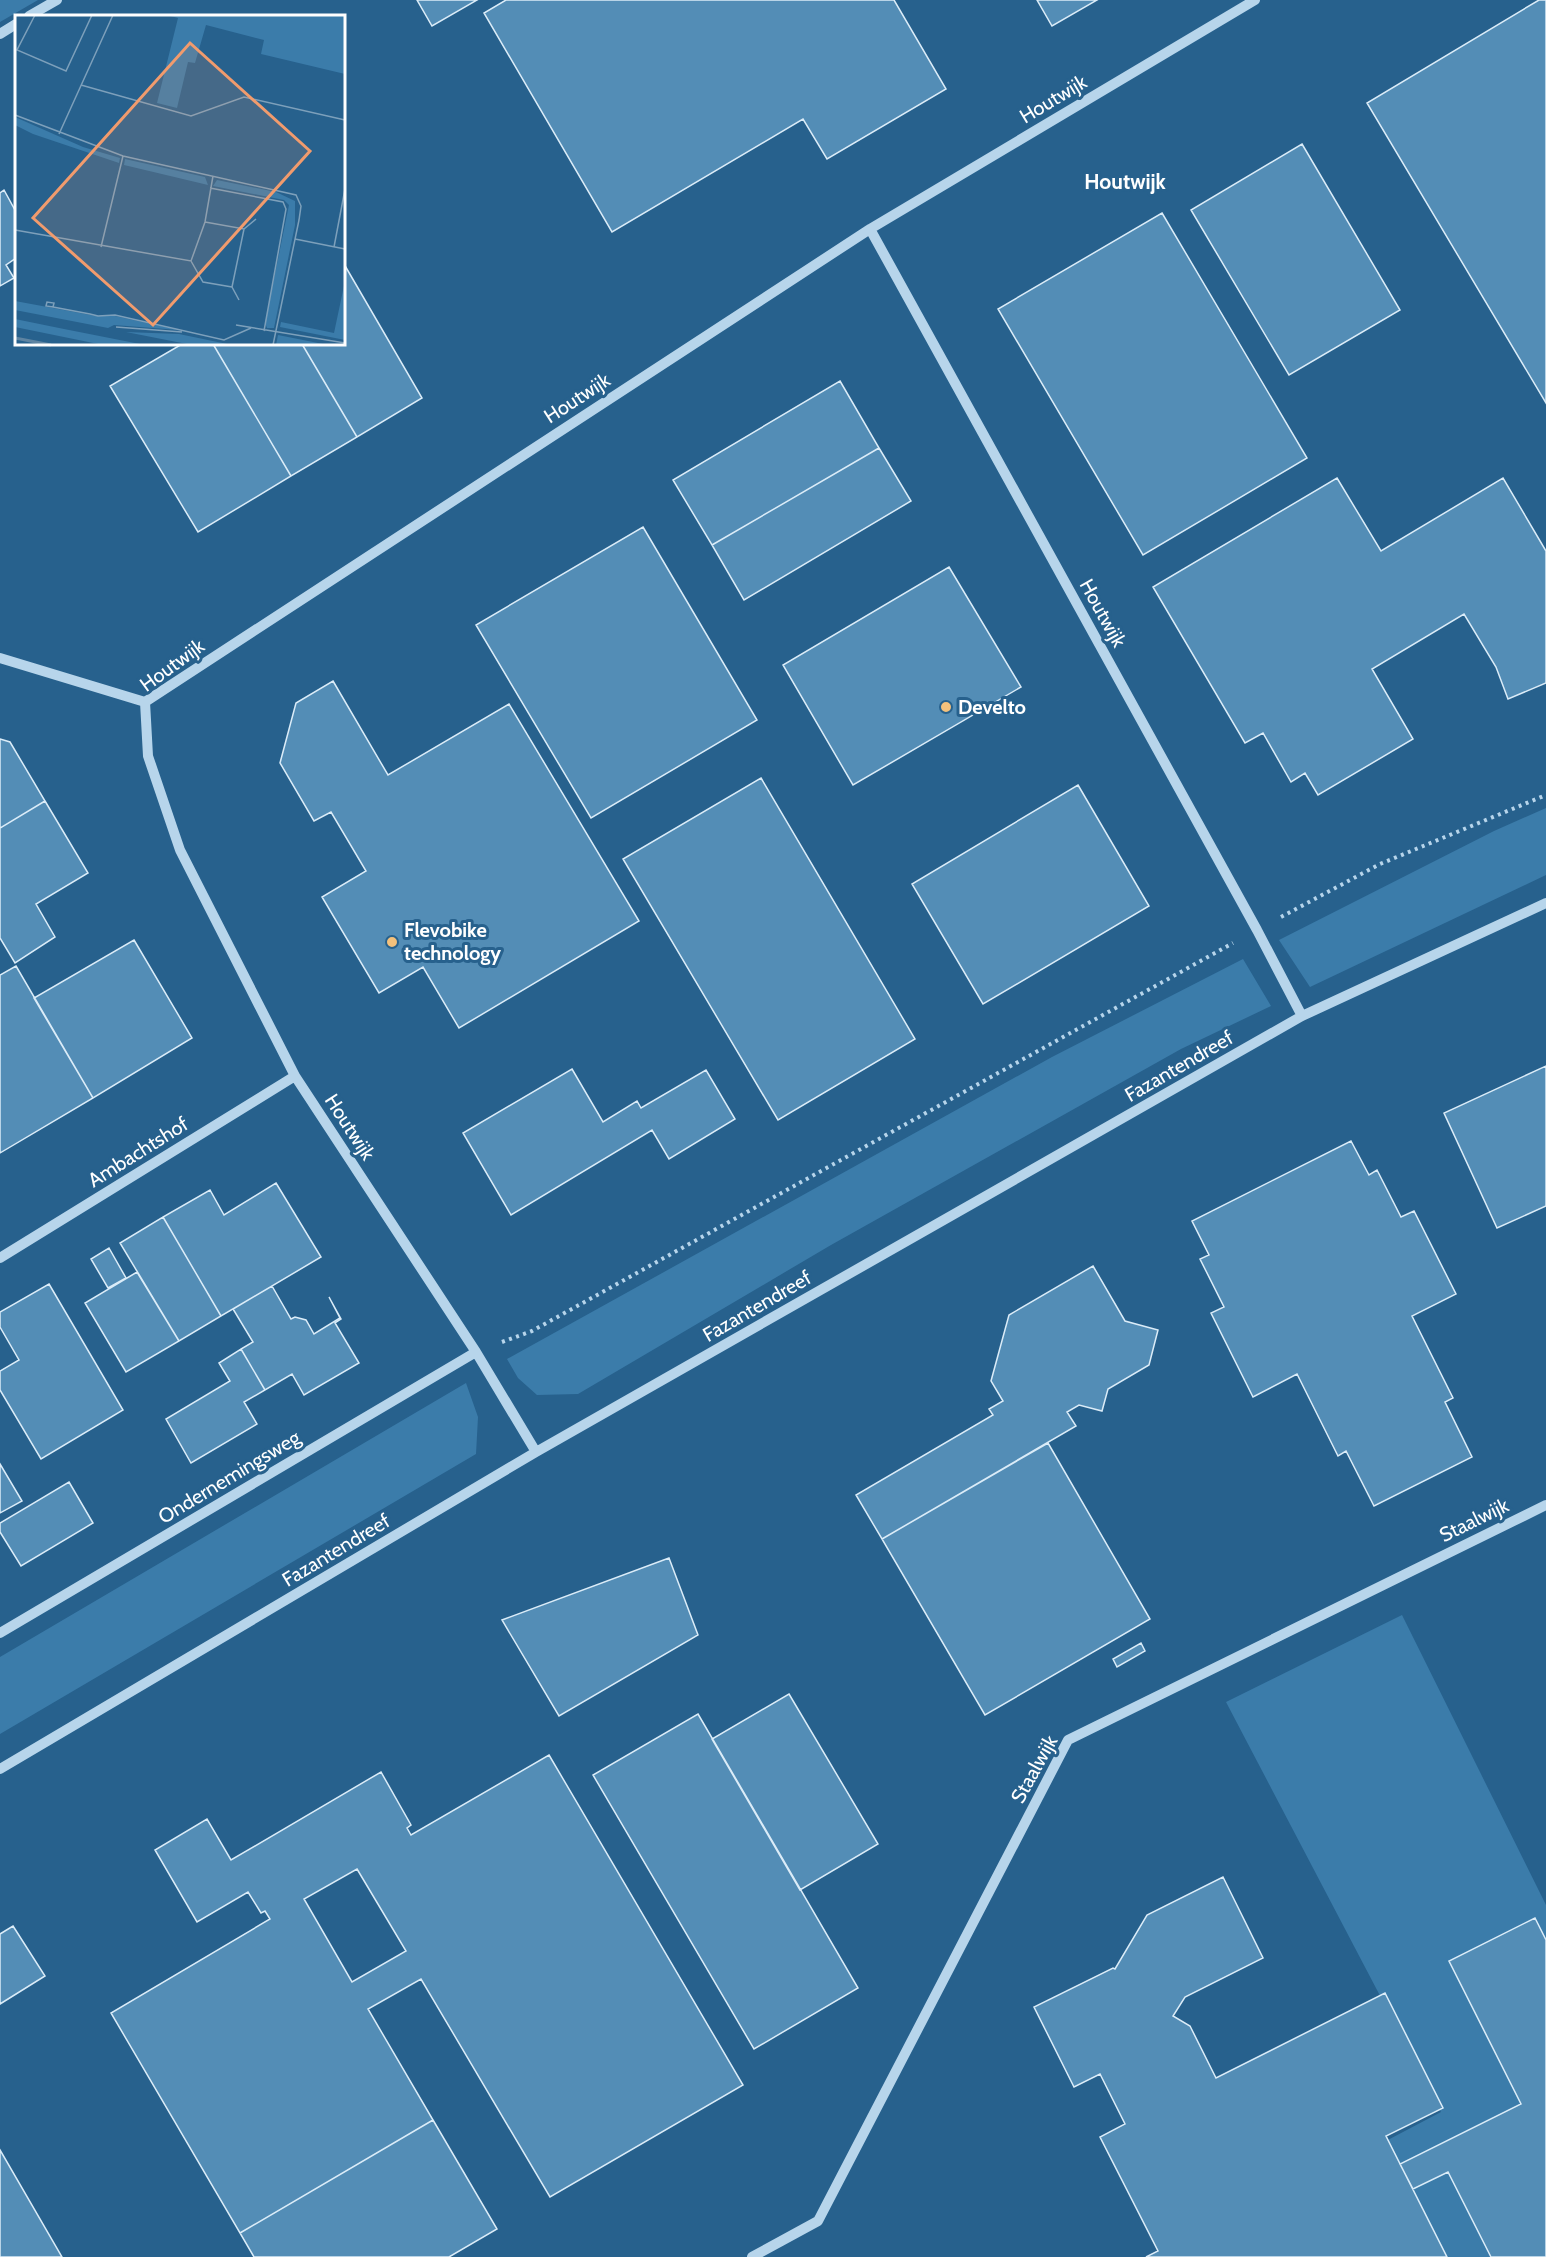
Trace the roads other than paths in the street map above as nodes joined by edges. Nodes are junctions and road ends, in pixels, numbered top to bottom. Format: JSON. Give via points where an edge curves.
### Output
{"nodes":[{"id":1,"x":57,"y":0,"type":"edge"},
{"id":2,"x":1255,"y":0,"type":"edge"},
{"id":3,"x":31,"y":15,"type":"edge"},
{"id":4,"x":15,"y":25,"type":"edge"},
{"id":5,"x":0,"y":34,"type":"edge"},
{"id":6,"x":870,"y":229,"type":"junction"},
{"id":7,"x":0,"y":658,"type":"edge"},
{"id":8,"x":145,"y":702,"type":"junction"},
{"id":9,"x":1546,"y":903,"type":"edge"},
{"id":10,"x":1302,"y":1016,"type":"junction"},
{"id":11,"x":295,"y":1076,"type":"junction"},
{"id":12,"x":0,"y":1258,"type":"edge"},
{"id":13,"x":476,"y":1352,"type":"junction"},
{"id":14,"x":536,"y":1452,"type":"junction"},
{"id":15,"x":1546,"y":1504,"type":"edge"},
{"id":16,"x":0,"y":1633,"type":"edge"},
{"id":17,"x":0,"y":1769,"type":"edge"},
{"id":18,"x":752,"y":2257,"type":"edge"}],
"edges":[{"from":1,"to":3,"type":"street"},
{"from":2,"to":6,"type":"street","name":"Houtwijk"},
{"from":4,"to":5,"type":"street"},
{"from":6,"to":8,"type":"street","name":"Houtwijk"},
{"from":6,"to":10,"type":"street","name":"Houtwijk"},
{"from":7,"to":8,"type":"street"},
{"from":8,"to":11,"type":"street","name":"Houtwijk","via":[[148,756],[180,850]]},
{"from":9,"to":10,"type":"street","name":"Fazantendreef"},
{"from":10,"to":14,"type":"street","name":"Fazantendreef"},
{"from":11,"to":12,"type":"street","name":"Ambachtshof"},
{"from":11,"to":13,"type":"street","name":"Houtwijk"},
{"from":13,"to":14,"type":"street","name":"Houtwijk"},
{"from":13,"to":16,"type":"street","name":"Ondernemingsweg"},
{"from":14,"to":17,"type":"street","name":"Fazantendreef"},
{"from":15,"to":18,"type":"street","name":"Staalwijk","via":[[1068,1740],[818,2220]]}]}
